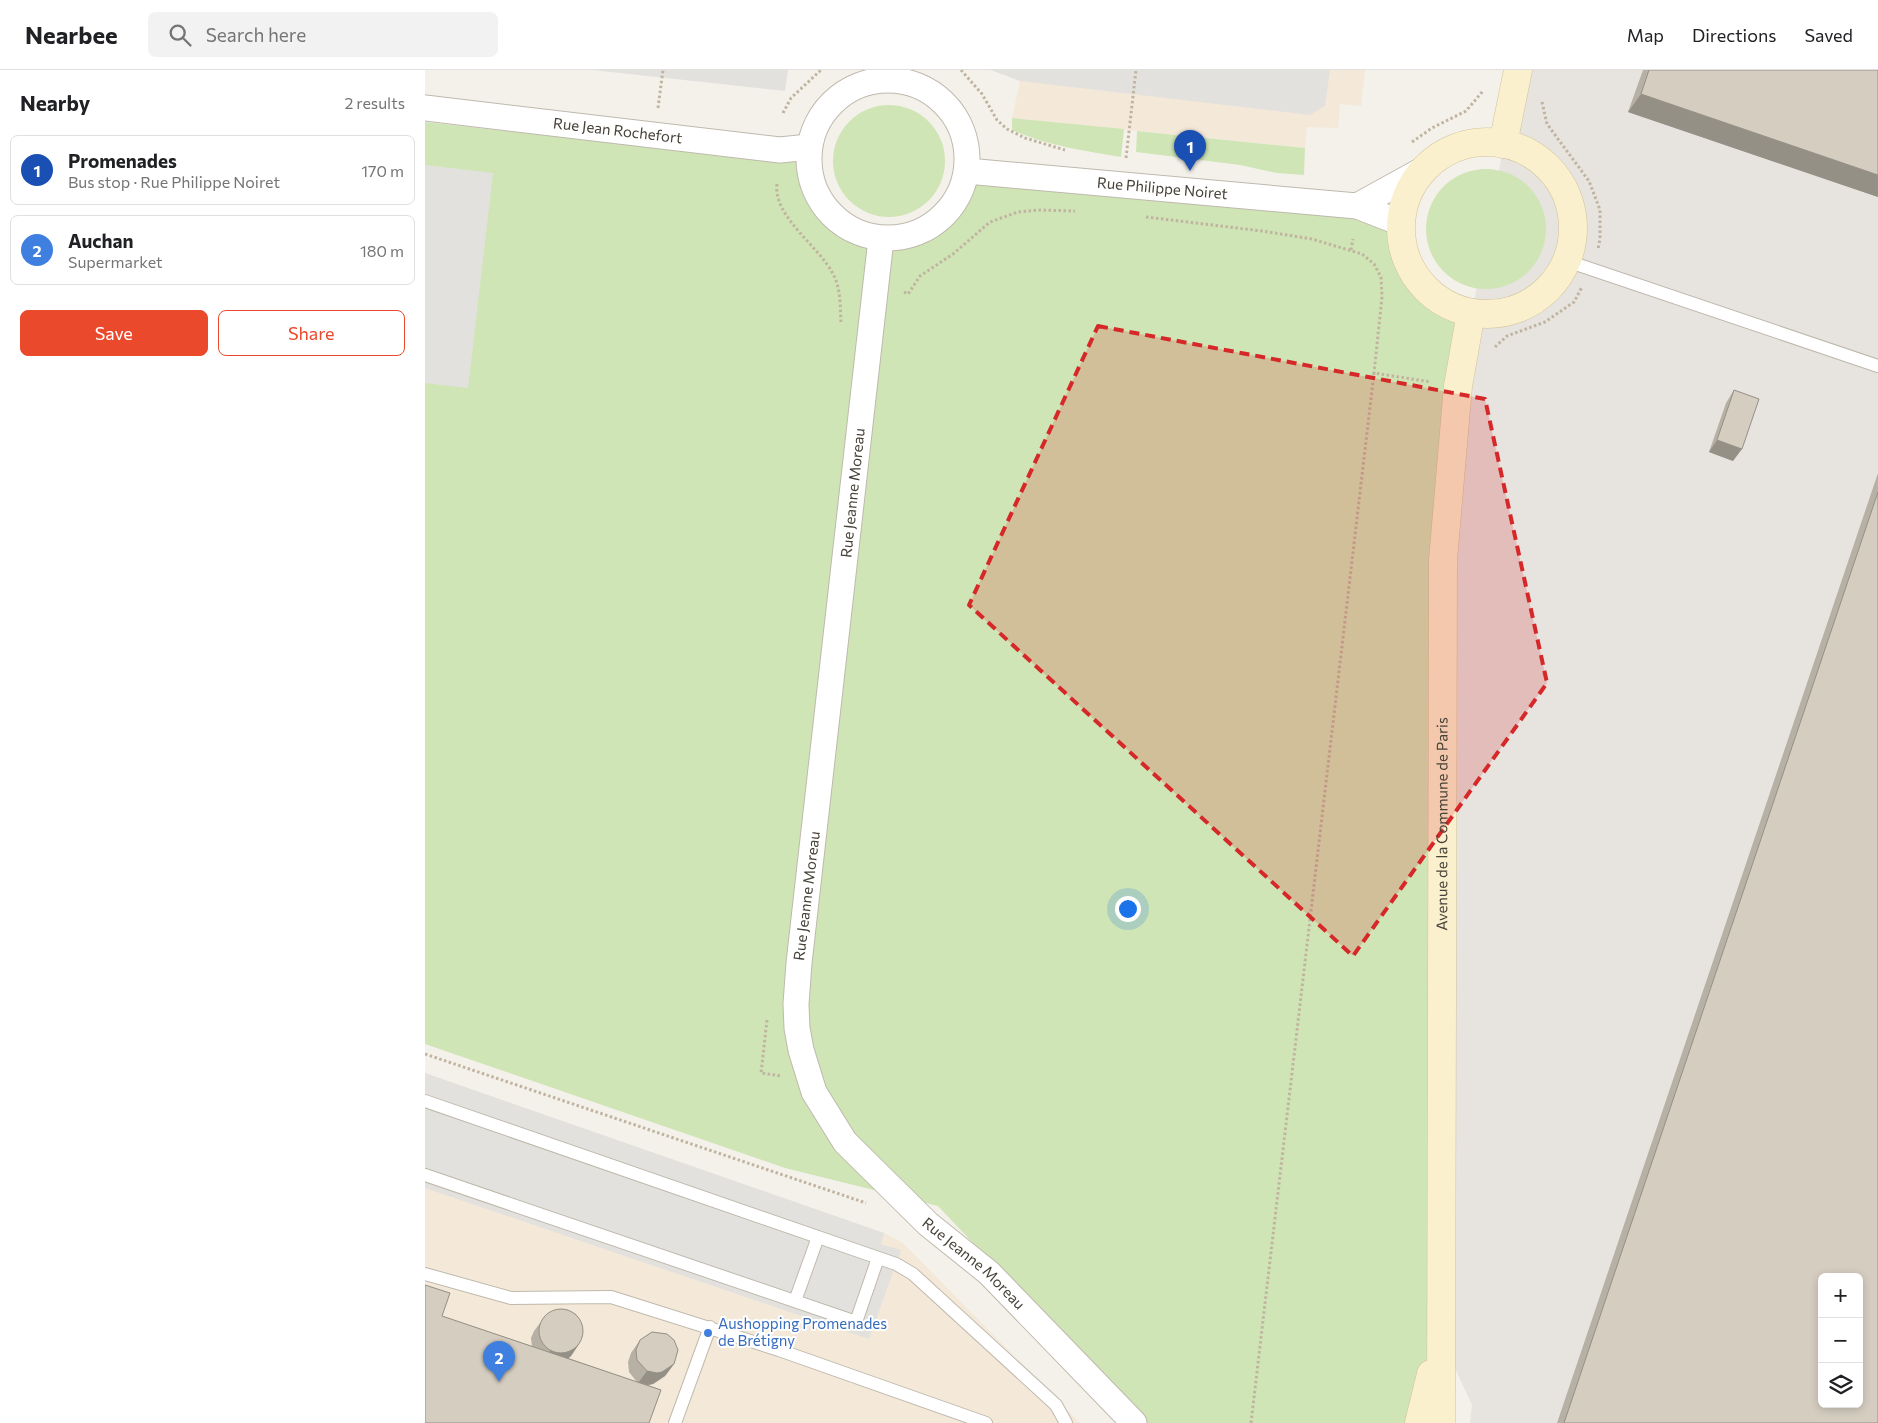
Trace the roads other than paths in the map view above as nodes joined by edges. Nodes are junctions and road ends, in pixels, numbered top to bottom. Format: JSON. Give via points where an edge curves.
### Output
{"nodes":[{"id":1,"x":1518,"y":70,"type":"edge"},
{"id":2,"x":894,"y":75,"type":"edge"},
{"id":3,"x":425,"y":108,"type":"edge"},
{"id":4,"x":1503,"y":144,"type":"junction"},
{"id":5,"x":809,"y":147,"type":"junction"},
{"id":6,"x":1426,"y":168,"type":"junction"},
{"id":7,"x":967,"y":171,"type":"junction"},
{"id":8,"x":1357,"y":206,"type":"junction"},
{"id":9,"x":1401,"y":223,"type":"junction"},
{"id":10,"x":881,"y":239,"type":"junction"},
{"id":11,"x":1580,"y":265,"type":"junction"},
{"id":12,"x":1471,"y":313,"type":"junction"},
{"id":13,"x":1878,"y":366,"type":"edge"},
{"id":14,"x":425,"y":1101,"type":"edge"},
{"id":15,"x":425,"y":1175,"type":"edge"},
{"id":16,"x":818,"y":1237,"type":"junction"},
{"id":17,"x":878,"y":1258,"type":"junction"},
{"id":18,"x":425,"y":1274,"type":"edge"},
{"id":19,"x":795,"y":1301,"type":"junction"},
{"id":20,"x":710,"y":1327,"type":"junction"},
{"id":21,"x":1441,"y":1336,"type":"junction"},
{"id":22,"x":675,"y":1423,"type":"edge"},
{"id":23,"x":986,"y":1423,"type":"edge"},
{"id":24,"x":1066,"y":1423,"type":"edge"},
{"id":25,"x":1134,"y":1423,"type":"edge"},
{"id":26,"x":1419,"y":1423,"type":"edge"},
{"id":27,"x":1441,"y":1423,"type":"edge"}],
"edges":[{"from":1,"to":4,"type":"street"},
{"from":2,"to":5,"type":"street","via":[[848,90],[829,105],[816,124]]},
{"from":2,"to":7,"type":"street","via":[[941,100],[958,120],[967,145]]},
{"from":3,"to":5,"type":"street","name":"Rue Jean Rochefort","via":[[780,150]]},
{"from":4,"to":6,"type":"street","via":[[1475,143],[1449,151]]},
{"from":4,"to":11,"type":"street","via":[[1527,152],[1548,167],[1563,187],[1572,210]]},
{"from":5,"to":10,"type":"street","via":[[809,173],[818,197],[834,218],[856,232]]},
{"from":6,"to":8,"type":"street"},
{"from":6,"to":9,"type":"street","via":[[1413,184]]},
{"from":7,"to":8,"type":"street","name":"Rue Philippe Noiret"},
{"from":7,"to":10,"type":"street","via":[[960,194],[947,213],[928,228],[905,237]]},
{"from":8,"to":9,"type":"street","name":"Rue Philippe Noiret"},
{"from":9,"to":12,"type":"street","via":[[1403,248],[1413,271],[1428,290],[1448,305]]},
{"from":10,"to":25,"type":"street","name":"Rue Jeanne Moreau","via":[[799,963],[796,1004],[801,1050],[815,1092],[845,1142],[928,1224],[989,1273]]},
{"from":11,"to":12,"type":"street","via":[[1529,304],[1501,314]]},
{"from":11,"to":13,"type":"lane"},
{"from":12,"to":21,"type":"street","name":"Avenue de la Commune de Paris","via":[[1454,424],[1443,560]]},
{"from":14,"to":16,"type":"lane"},
{"from":15,"to":19,"type":"lane"},
{"from":16,"to":17,"type":"lane"},
{"from":16,"to":19,"type":"lane"},
{"from":17,"to":19,"type":"lane","via":[[856,1322]]},
{"from":17,"to":24,"type":"lane","via":[[913,1274],[1056,1405]]},
{"from":18,"to":20,"type":"lane","via":[[511,1298],[611,1297]]},
{"from":20,"to":22,"type":"lane"},
{"from":20,"to":23,"type":"lane"},
{"from":21,"to":26,"type":"street","name":"Avenue de la Commune de Paris"},
{"from":21,"to":27,"type":"street","name":"Avenue de la Commune de Paris"}]}
